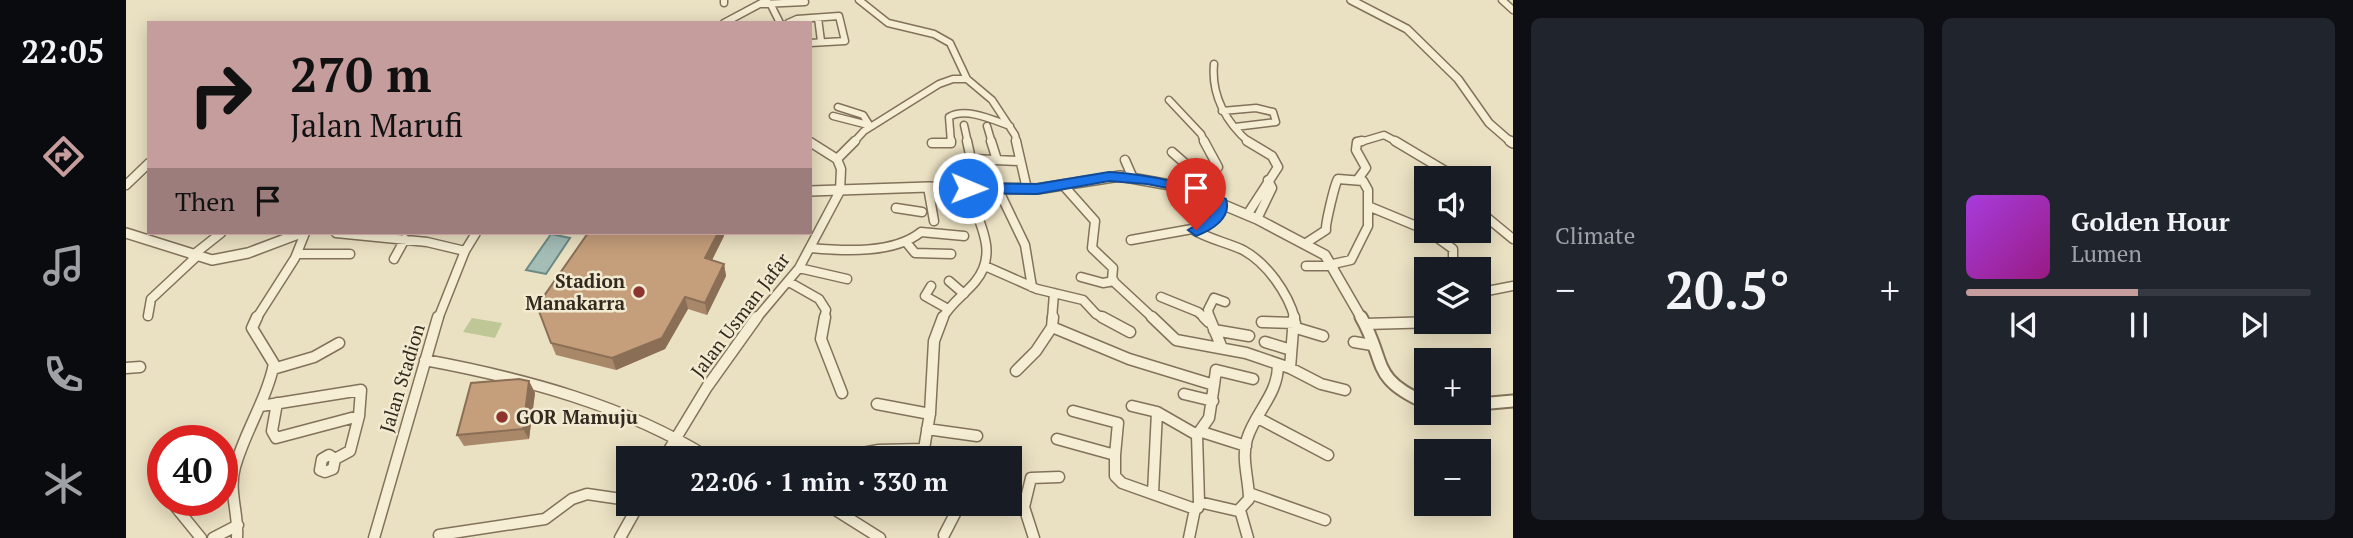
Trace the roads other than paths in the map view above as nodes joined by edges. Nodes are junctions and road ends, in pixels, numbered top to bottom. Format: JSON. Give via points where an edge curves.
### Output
{"nodes":[{"id":1,"x":859,"y":0,"type":"edge"},
{"id":2,"x":1351,"y":0,"type":"edge"},
{"id":3,"x":1502,"y":0,"type":"edge"},
{"id":4,"x":804,"y":2,"type":"dead end"},
{"id":5,"x":766,"y":3,"type":"edge"},
{"id":6,"x":1513,"y":10,"type":"edge"},
{"id":7,"x":818,"y":18,"type":"junction"},
{"id":8,"x":728,"y":21,"type":"edge"},
{"id":9,"x":779,"y":21,"type":"edge"},
{"id":10,"x":796,"y":21,"type":"edge"},
{"id":11,"x":821,"y":41,"type":"junction"},
{"id":12,"x":812,"y":43,"type":"edge"},
{"id":13,"x":1214,"y":64,"type":"dead end"},
{"id":14,"x":967,"y":79,"type":"junction"},
{"id":15,"x":1169,"y":100,"type":"dead end"},
{"id":16,"x":1222,"y":111,"type":"junction"},
{"id":17,"x":833,"y":116,"type":"dead end"},
{"id":18,"x":853,"y":121,"type":"junction"},
{"id":19,"x":964,"y":125,"type":"dead end"},
{"id":20,"x":871,"y":126,"type":"junction"},
{"id":21,"x":987,"y":126,"type":"dead end"},
{"id":22,"x":1010,"y":126,"type":"junction"},
{"id":23,"x":1235,"y":127,"type":"junction"},
{"id":24,"x":1511,"y":139,"type":"edge"},
{"id":25,"x":812,"y":143,"type":"edge"},
{"id":26,"x":932,"y":143,"type":"dead end"},
{"id":27,"x":1172,"y":152,"type":"dead end"},
{"id":28,"x":837,"y":159,"type":"junction"},
{"id":29,"x":997,"y":160,"type":"junction"},
{"id":30,"x":1125,"y":160,"type":"dead end"},
{"id":31,"x":1020,"y":161,"type":"junction"},
{"id":32,"x":147,"y":165,"type":"edge"},
{"id":33,"x":1188,"y":166,"type":"junction"},
{"id":34,"x":1438,"y":166,"type":"edge"},
{"id":35,"x":1132,"y":176,"type":"junction"},
{"id":36,"x":1358,"y":179,"type":"junction"},
{"id":37,"x":126,"y":185,"type":"edge"},
{"id":38,"x":1063,"y":185,"type":"junction"},
{"id":39,"x":928,"y":187,"type":"junction"},
{"id":40,"x":968,"y":188,"type":"junction"},
{"id":41,"x":998,"y":188,"type":"junction"},
{"id":42,"x":1027,"y":189,"type":"junction"},
{"id":43,"x":1188,"y":190,"type":"junction"},
{"id":44,"x":812,"y":191,"type":"edge"},
{"id":45,"x":840,"y":191,"type":"junction"},
{"id":46,"x":1221,"y":202,"type":"junction"},
{"id":47,"x":931,"y":203,"type":"junction"},
{"id":48,"x":1368,"y":206,"type":"junction"},
{"id":49,"x":896,"y":208,"type":"dead end"},
{"id":50,"x":1252,"y":217,"type":"junction"},
{"id":51,"x":1491,"y":221,"type":"edge"},
{"id":52,"x":934,"y":222,"type":"dead end"},
{"id":53,"x":1414,"y":225,"type":"edge"},
{"id":54,"x":1196,"y":230,"type":"junction"},
{"id":55,"x":126,"y":233,"type":"edge"},
{"id":56,"x":219,"y":235,"type":"edge"},
{"id":57,"x":294,"y":235,"type":"edge"},
{"id":58,"x":297,"y":235,"type":"edge"},
{"id":59,"x":360,"y":235,"type":"edge"},
{"id":60,"x":475,"y":235,"type":"edge"},
{"id":61,"x":964,"y":236,"type":"dead end"},
{"id":62,"x":405,"y":239,"type":"junction"},
{"id":63,"x":1513,"y":239,"type":"edge"},
{"id":64,"x":1131,"y":240,"type":"dead end"},
{"id":65,"x":906,"y":242,"type":"junction"},
{"id":66,"x":1306,"y":243,"type":"junction"},
{"id":67,"x":1444,"y":243,"type":"edge"},
{"id":68,"x":811,"y":248,"type":"junction"},
{"id":69,"x":465,"y":251,"type":"junction"},
{"id":70,"x":298,"y":254,"type":"junction"},
{"id":71,"x":350,"y":254,"type":"dead end"},
{"id":72,"x":951,"y":254,"type":"dead end"},
{"id":73,"x":194,"y":256,"type":"junction"},
{"id":74,"x":1453,"y":257,"type":"edge"},
{"id":75,"x":394,"y":259,"type":"dead end"},
{"id":76,"x":1333,"y":265,"type":"junction"},
{"id":77,"x":985,"y":266,"type":"junction"},
{"id":78,"x":1306,"y":266,"type":"dead end"},
{"id":79,"x":799,"y":268,"type":"junction"},
{"id":80,"x":1081,"y":277,"type":"dead end"},
{"id":81,"x":847,"y":279,"type":"dead end"},
{"id":82,"x":949,"y":281,"type":"dead end"},
{"id":83,"x":1114,"y":281,"type":"junction"},
{"id":84,"x":789,"y":282,"type":"junction"},
{"id":85,"x":931,"y":286,"type":"dead end"},
{"id":86,"x":1513,"y":286,"type":"edge"},
{"id":87,"x":1032,"y":287,"type":"junction"},
{"id":88,"x":1491,"y":288,"type":"edge"},
{"id":89,"x":1054,"y":293,"type":"junction"},
{"id":90,"x":964,"y":294,"type":"junction"},
{"id":91,"x":1161,"y":297,"type":"dead end"},
{"id":92,"x":1226,"y":302,"type":"dead end"},
{"id":93,"x":948,"y":310,"type":"junction"},
{"id":94,"x":148,"y":316,"type":"dead end"},
{"id":95,"x":1262,"y":322,"type":"dead end"},
{"id":96,"x":1414,"y":323,"type":"edge"},
{"id":97,"x":1365,"y":324,"type":"junction"},
{"id":98,"x":1294,"y":325,"type":"junction"},
{"id":99,"x":1212,"y":326,"type":"junction"},
{"id":100,"x":1052,"y":327,"type":"junction"},
{"id":101,"x":1130,"y":332,"type":"dead end"},
{"id":102,"x":1249,"y":336,"type":"dead end"},
{"id":103,"x":1323,"y":336,"type":"dead end"},
{"id":104,"x":1265,"y":342,"type":"dead end"},
{"id":105,"x":1354,"y":342,"type":"dead end"},
{"id":106,"x":339,"y":343,"type":"dead end"},
{"id":107,"x":1372,"y":345,"type":"junction"},
{"id":108,"x":1222,"y":348,"type":"junction"},
{"id":109,"x":1291,"y":350,"type":"junction"},
{"id":110,"x":425,"y":360,"type":"junction"},
{"id":111,"x":1278,"y":365,"type":"junction"},
{"id":112,"x":140,"y":367,"type":"dead end"},
{"id":113,"x":126,"y":368,"type":"edge"},
{"id":114,"x":1290,"y":368,"type":"junction"},
{"id":115,"x":273,"y":369,"type":"junction"},
{"id":116,"x":1016,"y":371,"type":"dead end"},
{"id":117,"x":1253,"y":379,"type":"dead end"},
{"id":118,"x":1214,"y":385,"type":"junction"},
{"id":119,"x":1345,"y":390,"type":"dead end"},
{"id":120,"x":842,"y":393,"type":"dead end"},
{"id":121,"x":1184,"y":394,"type":"dead end"},
{"id":122,"x":1414,"y":398,"type":"edge"},
{"id":123,"x":1213,"y":401,"type":"junction"},
{"id":124,"x":1513,"y":401,"type":"edge"},
{"id":125,"x":276,"y":403,"type":"junction"},
{"id":126,"x":1491,"y":403,"type":"edge"},
{"id":127,"x":877,"y":404,"type":"dead end"},
{"id":128,"x":261,"y":406,"type":"junction"},
{"id":129,"x":1132,"y":406,"type":"dead end"},
{"id":130,"x":1073,"y":411,"type":"dead end"},
{"id":131,"x":1157,"y":412,"type":"junction"},
{"id":132,"x":930,"y":414,"type":"junction"},
{"id":133,"x":359,"y":416,"type":"junction"},
{"id":134,"x":1258,"y":418,"type":"junction"},
{"id":135,"x":927,"y":429,"type":"junction"},
{"id":136,"x":1200,"y":433,"type":"junction"},
{"id":137,"x":977,"y":436,"type":"dead end"},
{"id":138,"x":676,"y":439,"type":"junction"},
{"id":139,"x":1057,"y":439,"type":"dead end"},
{"id":140,"x":672,"y":446,"type":"edge"},
{"id":141,"x":688,"y":446,"type":"edge"},
{"id":142,"x":924,"y":446,"type":"edge"},
{"id":143,"x":1246,"y":446,"type":"junction"},
{"id":144,"x":1115,"y":455,"type":"junction"},
{"id":145,"x":1328,"y":455,"type":"dead end"},
{"id":146,"x":335,"y":459,"type":"dead end"},
{"id":147,"x":1059,"y":477,"type":"dead end"},
{"id":148,"x":1153,"y":493,"type":"junction"},
{"id":149,"x":1249,"y":493,"type":"junction"},
{"id":150,"x":616,"y":498,"type":"edge"},
{"id":151,"x":1197,"y":505,"type":"junction"},
{"id":152,"x":1024,"y":507,"type":"joint"},
{"id":153,"x":1240,"y":510,"type":"junction"},
{"id":154,"x":183,"y":516,"type":"edge"},
{"id":155,"x":632,"y":516,"type":"edge"},
{"id":156,"x":845,"y":516,"type":"edge"},
{"id":157,"x":954,"y":516,"type":"edge"},
{"id":158,"x":1325,"y":520,"type":"dead end"},
{"id":159,"x":238,"y":525,"type":"junction"},
{"id":160,"x":439,"y":535,"type":"dead end"},
{"id":161,"x":944,"y":535,"type":"dead end"},
{"id":162,"x":201,"y":538,"type":"edge"},
{"id":163,"x":213,"y":538,"type":"edge"},
{"id":164,"x":237,"y":538,"type":"edge"},
{"id":165,"x":374,"y":538,"type":"edge"},
{"id":166,"x":620,"y":538,"type":"edge"},
{"id":167,"x":880,"y":538,"type":"edge"},
{"id":168,"x":1034,"y":538,"type":"edge"},
{"id":169,"x":1189,"y":538,"type":"edge"},
{"id":170,"x":1248,"y":538,"type":"edge"}],
"edges":[{"from":1,"to":14,"type":"street","via":[[888,23],[945,39]]},
{"from":2,"to":24,"type":"street","via":[[1407,29],[1458,79],[1489,123]]},
{"from":3,"to":6,"type":"street"},
{"from":4,"to":5,"type":"street"},
{"from":5,"to":8,"type":"street"},
{"from":5,"to":9,"type":"street"},
{"from":7,"to":10,"type":"street"},
{"from":7,"to":11,"type":"street"},
{"from":7,"to":11,"type":"street","via":[[839,16],[845,41]]},
{"from":11,"to":12,"type":"street"},
{"from":13,"to":16,"type":"street"},
{"from":14,"to":20,"type":"street","via":[[939,84]]},
{"from":14,"to":22,"type":"street","via":[[992,100]]},
{"from":15,"to":33,"type":"street","via":[[1201,134],[1218,167]]},
{"from":16,"to":23,"type":"street"},
{"from":16,"to":23,"type":"street","via":[[1262,108],[1276,117],[1272,123]]},
{"from":17,"to":18,"type":"street"},
{"from":18,"to":20,"type":"street"},
{"from":18,"to":20,"type":"street","via":[[841,108],[863,115]]},
{"from":19,"to":29,"type":"street","via":[[971,159]]},
{"from":20,"to":28,"type":"street"},
{"from":21,"to":29,"type":"street"},
{"from":22,"to":26,"type":"street","via":[[983,116],[954,114],[950,117],[952,142]]},
{"from":22,"to":31,"type":"street"},
{"from":23,"to":50,"type":"street","via":[[1275,159],[1277,171],[1268,180],[1272,188]]},
{"from":25,"to":28,"type":"street"},
{"from":27,"to":33,"type":"street"},
{"from":28,"to":45,"type":"street"},
{"from":29,"to":31,"type":"street"},
{"from":30,"to":35,"type":"street"},
{"from":31,"to":42,"type":"street"},
{"from":32,"to":37,"type":"street"},
{"from":33,"to":43,"type":"street"},
{"from":34,"to":36,"type":"street","via":[[1384,135],[1357,142],[1356,150],[1366,168]]},
{"from":35,"to":38,"type":"street"},
{"from":35,"to":43,"type":"street"},
{"from":36,"to":48,"type":"street","via":[[1367,186]]},
{"from":36,"to":66,"type":"street","via":[[1334,182],[1326,230]]},
{"from":38,"to":42,"type":"street"},
{"from":38,"to":83,"type":"street","via":[[1095,221],[1092,248],[1113,268]]},
{"from":39,"to":40,"type":"street"},
{"from":39,"to":45,"type":"street"},
{"from":39,"to":47,"type":"street"},
{"from":40,"to":41,"type":"street"},
{"from":40,"to":77,"type":"street","via":[[987,235]]},
{"from":41,"to":42,"type":"street"},
{"from":41,"to":87,"type":"street","via":[[1025,245]]},
{"from":43,"to":46,"type":"street"},
{"from":44,"to":45,"type":"street"},
{"from":45,"to":68,"type":"street","name":"Jalan Usman Jafar"},
{"from":46,"to":50,"type":"street"},
{"from":46,"to":54,"type":"street","via":[[1219,215]]},
{"from":47,"to":49,"type":"street","via":[[924,205],[922,214]]},
{"from":47,"to":52,"type":"street"},
{"from":48,"to":53,"type":"street"},
{"from":48,"to":76,"type":"street","via":[[1368,226],[1351,260]]},
{"from":50,"to":66,"type":"street"},
{"from":51,"to":63,"type":"street"},
{"from":54,"to":64,"type":"street"},
{"from":54,"to":98,"type":"street","via":[[1256,258],[1290,301]]},
{"from":55,"to":73,"type":"street"},
{"from":56,"to":73,"type":"street"},
{"from":57,"to":73,"type":"street","via":[[226,258]]},
{"from":58,"to":70,"type":"street"},
{"from":59,"to":62,"type":"street"},
{"from":60,"to":69,"type":"street","name":"Jalan Stadion"},
{"from":61,"to":65,"type":"street","via":[[921,232]]},
{"from":62,"to":69,"type":"street"},
{"from":62,"to":75,"type":"street"},
{"from":65,"to":68,"type":"street","via":[[850,251]]},
{"from":65,"to":72,"type":"street","via":[[915,253]]},
{"from":66,"to":76,"type":"street"},
{"from":67,"to":74,"type":"street","via":[[1452,249]]},
{"from":68,"to":79,"type":"street","name":"Jalan Usman Jafar"},
{"from":69,"to":110,"type":"street","name":"Jalan Stadion"},
{"from":70,"to":71,"type":"street"},
{"from":70,"to":115,"type":"street","via":[[252,328],[271,357]]},
{"from":73,"to":94,"type":"street","via":[[151,299]]},
{"from":76,"to":78,"type":"street"},
{"from":76,"to":97,"type":"street"},
{"from":77,"to":87,"type":"street"},
{"from":77,"to":90,"type":"street"},
{"from":79,"to":81,"type":"street"},
{"from":79,"to":84,"type":"street","name":"Jalan Usman Jafar"},
{"from":80,"to":83,"type":"street"},
{"from":82,"to":90,"type":"street"},
{"from":83,"to":108,"type":"street","via":[[1170,337]]},
{"from":84,"to":120,"type":"street","via":[[819,299],[826,310],[821,338]]},
{"from":84,"to":138,"type":"street","name":"Jalan Usman Jafar","via":[[744,332]]},
{"from":85,"to":93,"type":"street","via":[[925,296]]},
{"from":86,"to":88,"type":"street"},
{"from":87,"to":89,"type":"street"},
{"from":89,"to":100,"type":"street"},
{"from":89,"to":101,"type":"street","via":[[1083,300],[1096,314]]},
{"from":90,"to":93,"type":"street"},
{"from":91,"to":99,"type":"street","via":[[1198,312]]},
{"from":92,"to":99,"type":"street","via":[[1211,299]]},
{"from":93,"to":132,"type":"street","via":[[938,328]]},
{"from":95,"to":98,"type":"street"},
{"from":96,"to":97,"type":"street"},
{"from":97,"to":107,"type":"street"},
{"from":98,"to":103,"type":"street"},
{"from":98,"to":109,"type":"street"},
{"from":99,"to":102,"type":"street"},
{"from":99,"to":108,"type":"street"},
{"from":100,"to":116,"type":"street"},
{"from":100,"to":118,"type":"street","via":[[1129,359]]},
{"from":104,"to":109,"type":"street"},
{"from":105,"to":107,"type":"street"},
{"from":106,"to":115,"type":"street","via":[[314,357]]},
{"from":107,"to":122,"type":"street","via":[[1381,371],[1403,394]]},
{"from":108,"to":111,"type":"street"},
{"from":109,"to":114,"type":"street"},
{"from":110,"to":138,"type":"street","via":[[552,388]]},
{"from":110,"to":165,"type":"street","name":"Jalan Stadion"},
{"from":111,"to":114,"type":"street"},
{"from":111,"to":134,"type":"street","via":[[1279,380]]},
{"from":112,"to":113,"type":"street"},
{"from":114,"to":119,"type":"street","via":[[1309,380]]},
{"from":115,"to":128,"type":"street"},
{"from":117,"to":118,"type":"street","via":[[1216,370]]},
{"from":118,"to":123,"type":"street"},
{"from":121,"to":123,"type":"street"},
{"from":123,"to":136,"type":"street"},
{"from":124,"to":126,"type":"street"},
{"from":125,"to":128,"type":"street"},
{"from":125,"to":133,"type":"street","via":[[358,389],[362,392]]},
{"from":125,"to":133,"type":"street","via":[[272,431],[276,438]]},
{"from":127,"to":132,"type":"street"},
{"from":128,"to":159,"type":"street","via":[[234,467],[232,490]]},
{"from":129,"to":131,"type":"street"},
{"from":130,"to":144,"type":"street","via":[[1118,423]]},
{"from":131,"to":136,"type":"street"},
{"from":131,"to":148,"type":"street"},
{"from":132,"to":135,"type":"street"},
{"from":133,"to":146,"type":"street","via":[[350,450]]},
{"from":134,"to":143,"type":"street"},
{"from":134,"to":145,"type":"street"},
{"from":135,"to":137,"type":"street"},
{"from":135,"to":142,"type":"street"},
{"from":136,"to":143,"type":"street"},
{"from":136,"to":151,"type":"street"},
{"from":138,"to":140,"type":"street","name":"Jalan Usman Jafar"},
{"from":138,"to":141,"type":"street"},
{"from":139,"to":144,"type":"street"},
{"from":143,"to":149,"type":"street"},
{"from":144,"to":148,"type":"street","via":[[1116,479]]},
{"from":147,"to":152,"type":"street","via":[[1031,478]]},
{"from":148,"to":151,"type":"street"},
{"from":149,"to":153,"type":"street"},
{"from":149,"to":158,"type":"street"},
{"from":150,"to":160,"type":"street","via":[[587,494],[545,519]]},
{"from":151,"to":153,"type":"street"},
{"from":151,"to":169,"type":"street"},
{"from":152,"to":168,"type":"street"},
{"from":153,"to":170,"type":"street"},
{"from":154,"to":162,"type":"street"},
{"from":155,"to":166,"type":"street"},
{"from":156,"to":167,"type":"street"},
{"from":157,"to":161,"type":"street"},
{"from":159,"to":163,"type":"street"},
{"from":159,"to":164,"type":"street"}]}
